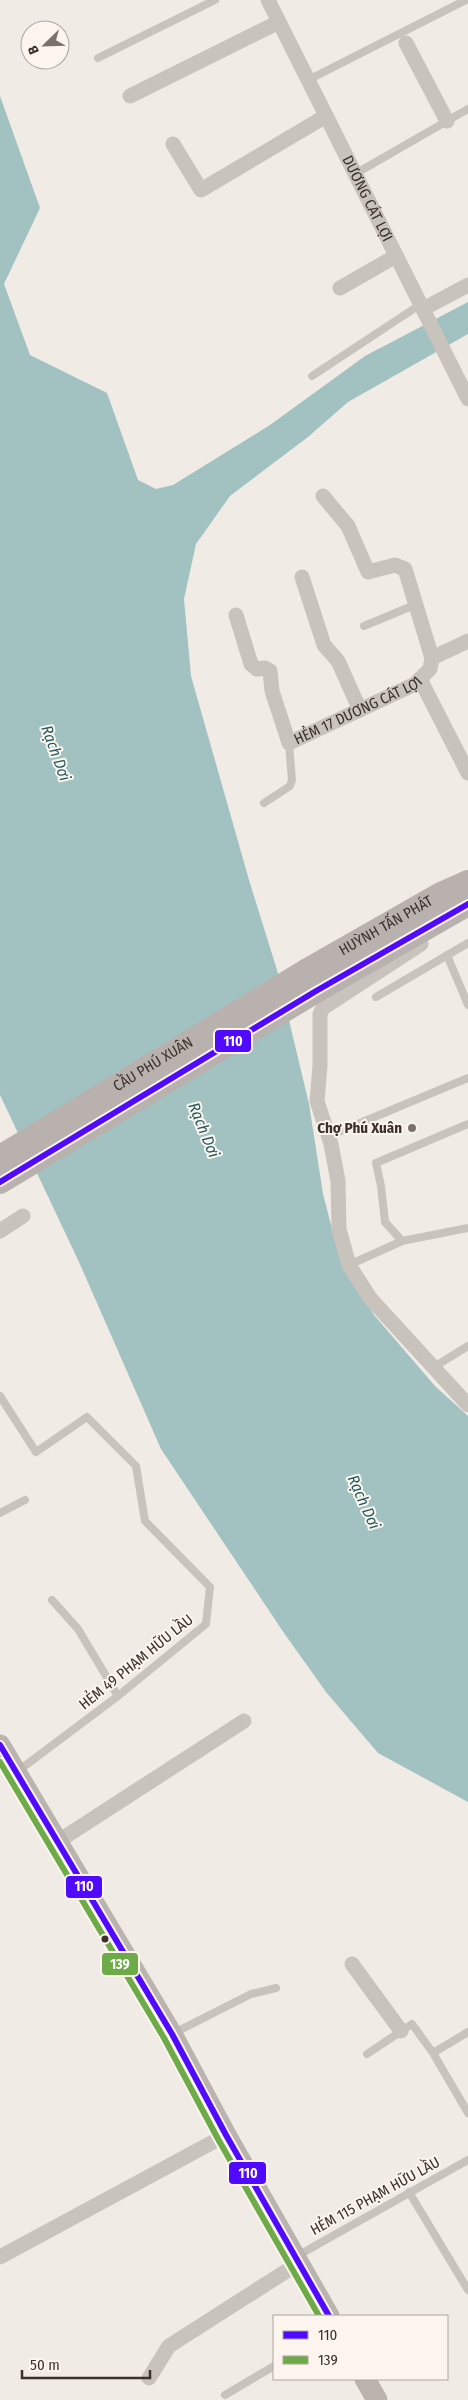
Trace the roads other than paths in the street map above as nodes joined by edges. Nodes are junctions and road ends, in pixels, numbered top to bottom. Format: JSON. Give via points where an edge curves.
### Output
{"nodes":[{"id":1,"x":215,"y":0,"type":"edge"},
{"id":2,"x":268,"y":0,"type":"edge"},
{"id":3,"x":466,"y":0,"type":"edge"},
{"id":4,"x":279,"y":22,"type":"junction"},
{"id":5,"x":406,"y":43,"type":"dead end"},
{"id":6,"x":98,"y":58,"type":"dead end"},
{"id":7,"x":308,"y":80,"type":"junction"},
{"id":8,"x":130,"y":96,"type":"dead end"},
{"id":9,"x":468,"y":109,"type":"edge"},
{"id":10,"x":326,"y":116,"type":"junction"},
{"id":11,"x":446,"y":121,"type":"junction"},
{"id":12,"x":173,"y":144,"type":"dead end"},
{"id":13,"x":355,"y":174,"type":"junction"},
{"id":14,"x":396,"y":256,"type":"junction"},
{"id":15,"x":468,"y":285,"type":"edge"},
{"id":16,"x":340,"y":288,"type":"dead end"},
{"id":17,"x":423,"y":309,"type":"junction"},
{"id":18,"x":312,"y":376,"type":"dead end"},
{"id":19,"x":468,"y":399,"type":"edge"},
{"id":20,"x":323,"y":496,"type":"dead end"},
{"id":21,"x":302,"y":577,"type":"dead end"},
{"id":22,"x":416,"y":604,"type":"junction"},
{"id":23,"x":236,"y":615,"type":"dead end"},
{"id":24,"x":364,"y":626,"type":"dead end"},
{"id":25,"x":468,"y":641,"type":"edge"},
{"id":26,"x":432,"y":658,"type":"junction"},
{"id":27,"x":420,"y":679,"type":"junction"},
{"id":28,"x":360,"y":710,"type":"junction"},
{"id":29,"x":289,"y":743,"type":"junction"},
{"id":30,"x":468,"y":773,"type":"edge"},
{"id":31,"x":264,"y":804,"type":"dead end"},
{"id":32,"x":468,"y":882,"type":"edge"},
{"id":33,"x":468,"y":904,"type":"edge"},
{"id":34,"x":468,"y":917,"type":"edge"},
{"id":35,"x":468,"y":943,"type":"edge"},
{"id":36,"x":447,"y":956,"type":"junction"},
{"id":37,"x":311,"y":981,"type":"junction"},
{"id":38,"x":376,"y":997,"type":"dead end"},
{"id":39,"x":468,"y":1005,"type":"edge"},
{"id":40,"x":468,"y":1078,"type":"edge"},
{"id":41,"x":468,"y":1124,"type":"edge"},
{"id":42,"x":329,"y":1136,"type":"junction"},
{"id":43,"x":0,"y":1157,"type":"edge"},
{"id":44,"x":0,"y":1182,"type":"edge"},
{"id":45,"x":23,"y":1216,"type":"dead end"},
{"id":46,"x":468,"y":1228,"type":"edge"},
{"id":47,"x":0,"y":1231,"type":"edge"},
{"id":48,"x":402,"y":1241,"type":"junction"},
{"id":49,"x":349,"y":1265,"type":"junction"},
{"id":50,"x":468,"y":1346,"type":"edge"},
{"id":51,"x":434,"y":1368,"type":"junction"},
{"id":52,"x":0,"y":1396,"type":"edge"},
{"id":53,"x":468,"y":1405,"type":"edge"},
{"id":54,"x":25,"y":1500,"type":"dead end"},
{"id":55,"x":0,"y":1513,"type":"edge"},
{"id":56,"x":52,"y":1600,"type":"dead end"},
{"id":57,"x":118,"y":1696,"type":"junction"},
{"id":58,"x":244,"y":1721,"type":"dead end"},
{"id":59,"x":0,"y":1745,"type":"edge"},
{"id":60,"x":17,"y":1772,"type":"junction"},
{"id":61,"x":58,"y":1842,"type":"junction"},
{"id":62,"x":352,"y":1964,"type":"dead end"},
{"id":63,"x":276,"y":1988,"type":"dead end"},
{"id":64,"x":401,"y":2031,"type":"junction"},
{"id":65,"x":468,"y":2032,"type":"edge"},
{"id":66,"x":172,"y":2034,"type":"junction"},
{"id":67,"x":433,"y":2053,"type":"junction"},
{"id":68,"x":367,"y":2054,"type":"dead end"},
{"id":69,"x":468,"y":2113,"type":"edge"},
{"id":70,"x":226,"y":2135,"type":"junction"},
{"id":71,"x":468,"y":2160,"type":"edge"},
{"id":72,"x":409,"y":2192,"type":"junction"},
{"id":73,"x":0,"y":2257,"type":"edge"},
{"id":74,"x":297,"y":2260,"type":"junction"},
{"id":75,"x":468,"y":2290,"type":"edge"},
{"id":76,"x":328,"y":2315,"type":"edge"},
{"id":77,"x":273,"y":2367,"type":"edge"},
{"id":78,"x":150,"y":2378,"type":"dead end"},
{"id":79,"x":366,"y":2380,"type":"edge"},
{"id":80,"x":225,"y":2395,"type":"dead end"},
{"id":81,"x":377,"y":2400,"type":"edge"}],
"edges":[{"from":1,"to":6,"type":"lane"},
{"from":2,"to":4,"type":"street","name":"DƯƠNG CÁT LỢI"},
{"from":3,"to":7,"type":"lane"},
{"from":4,"to":7,"type":"street","name":"DƯƠNG CÁT LỢI"},
{"from":4,"to":8,"type":"street"},
{"from":5,"to":11,"type":"street"},
{"from":7,"to":10,"type":"street","name":"DƯƠNG CÁT LỢI"},
{"from":9,"to":11,"type":"lane"},
{"from":10,"to":12,"type":"street","via":[[201,190]]},
{"from":10,"to":13,"type":"street","name":"DƯƠNG CÁT LỢI"},
{"from":11,"to":13,"type":"lane"},
{"from":13,"to":14,"type":"street","name":"DƯƠNG CÁT LỢI"},
{"from":14,"to":16,"type":"street"},
{"from":14,"to":17,"type":"street","name":"DƯƠNG CÁT LỢI"},
{"from":15,"to":17,"type":"street"},
{"from":17,"to":18,"type":"lane"},
{"from":17,"to":19,"type":"street","name":"DƯƠNG CÁT LỢI"},
{"from":20,"to":22,"type":"street","via":[[348,526],[368,572],[394,565],[405,568]]},
{"from":21,"to":28,"type":"street","via":[[324,645],[338,661]]},
{"from":22,"to":24,"type":"lane"},
{"from":22,"to":26,"type":"street"},
{"from":23,"to":29,"type":"street","name":"HẺM 17 DƯƠNG CÁT LỢI","via":[[251,664],[257,669],[270,671],[272,691]]},
{"from":25,"to":26,"type":"street","name":"HẺM 17 DƯƠNG CÁT LỢI"},
{"from":26,"to":27,"type":"street","name":"HẺM 17 DƯƠNG CÁT LỢI","via":[[430,669]]},
{"from":27,"to":28,"type":"street","name":"HẺM 17 DƯƠNG CÁT LỢI"},
{"from":27,"to":30,"type":"street"},
{"from":28,"to":29,"type":"street","name":"HẺM 17 DƯƠNG CÁT LỢI"},
{"from":29,"to":31,"type":"lane","via":[[290,786]]},
{"from":32,"to":37,"type":"main road","name":"HUỲNH TẤN PHÁT","via":[[441,894]]},
{"from":33,"to":37,"type":"main road","name":"HUỲNH TẤN PHÁT"},
{"from":34,"to":42,"type":"street","via":[[412,949],[323,1008],[320,1014],[317,1101]]},
{"from":35,"to":36,"type":"lane"},
{"from":36,"to":38,"type":"lane"},
{"from":36,"to":39,"type":"lane"},
{"from":37,"to":43,"type":"main road","name":"CẦU PHÚ XUÂN"},
{"from":37,"to":44,"type":"main road","name":"CẦU PHÚ XUÂN"},
{"from":40,"to":42,"type":"lane"},
{"from":41,"to":48,"type":"lane","via":[[376,1163],[385,1222]]},
{"from":42,"to":49,"type":"street","via":[[338,1181],[339,1229]]},
{"from":45,"to":47,"type":"street"},
{"from":46,"to":48,"type":"lane"},
{"from":48,"to":49,"type":"lane"},
{"from":49,"to":51,"type":"street","via":[[370,1298]]},
{"from":50,"to":51,"type":"lane"},
{"from":51,"to":53,"type":"street"},
{"from":52,"to":57,"type":"lane","name":"HẺM 49 PHẠM HỮU LẦU","via":[[36,1452],[87,1417],[136,1466],[145,1521],[210,1587],[206,1624]]},
{"from":54,"to":55,"type":"lane"},
{"from":56,"to":57,"type":"lane","via":[[78,1629]]},
{"from":57,"to":60,"type":"lane","name":"HẺM 49 PHẠM HỮU LẦU"},
{"from":58,"to":61,"type":"street"},
{"from":59,"to":60,"type":"main road"},
{"from":60,"to":61,"type":"main road"},
{"from":61,"to":66,"type":"main road"},
{"from":62,"to":64,"type":"street"},
{"from":63,"to":66,"type":"lane","via":[[250,1994]]},
{"from":64,"to":67,"type":"lane","via":[[412,2024]]},
{"from":64,"to":68,"type":"lane"},
{"from":65,"to":67,"type":"lane"},
{"from":66,"to":70,"type":"main road"},
{"from":67,"to":69,"type":"lane"},
{"from":70,"to":73,"type":"street"},
{"from":70,"to":74,"type":"main road"},
{"from":71,"to":72,"type":"lane","name":"HẺM 115 PHẠM HỮU LẦU"},
{"from":72,"to":74,"type":"lane","name":"HẺM 115 PHẠM HỮU LẦU"},
{"from":72,"to":75,"type":"lane"},
{"from":74,"to":76,"type":"main road"},
{"from":74,"to":78,"type":"street","via":[[169,2346]]},
{"from":77,"to":80,"type":"lane"},
{"from":79,"to":81,"type":"main road"}]}
